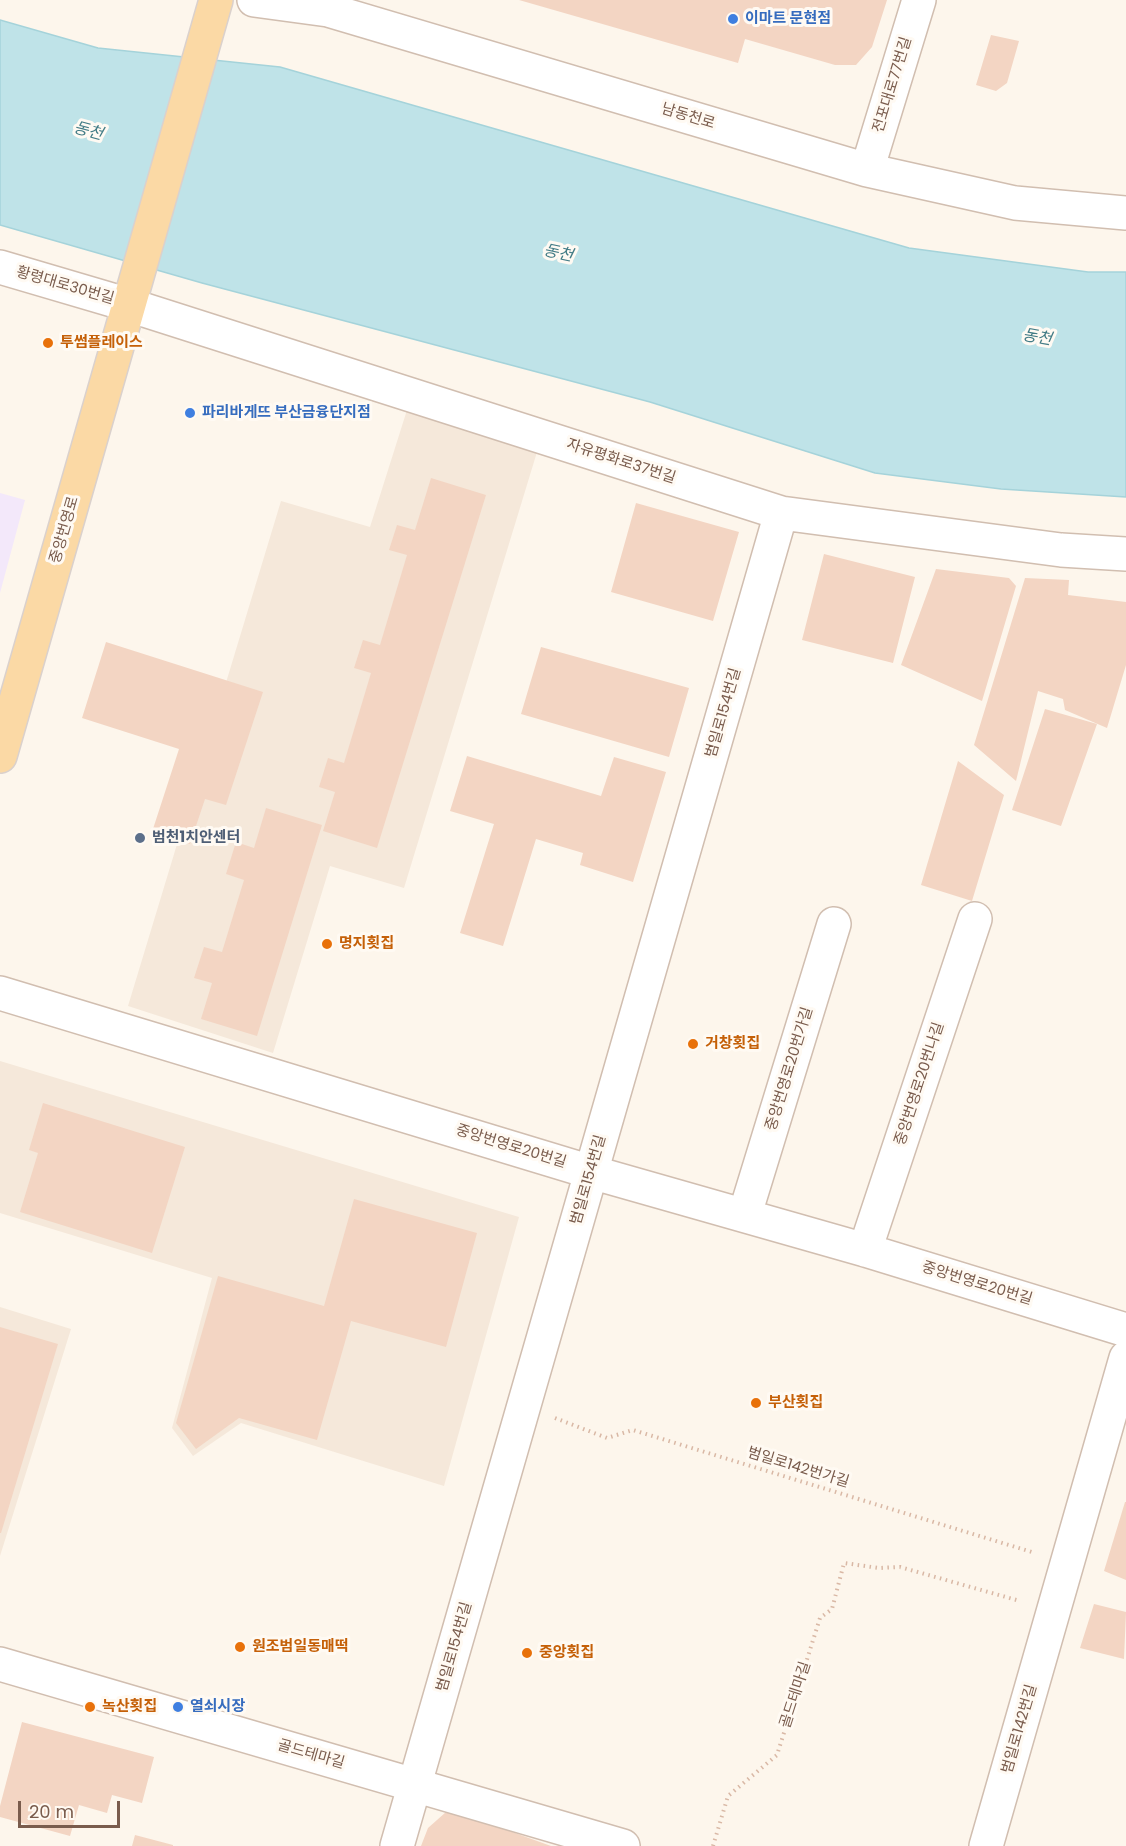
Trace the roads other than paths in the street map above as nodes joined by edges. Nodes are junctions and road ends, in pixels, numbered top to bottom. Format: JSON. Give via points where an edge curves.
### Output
{"nodes":[{"id":1,"x":254,"y":0,"type":"edge"},
{"id":2,"x":919,"y":0,"type":"edge"},
{"id":3,"x":212,"y":15,"type":"edge"},
{"id":4,"x":867,"y":170,"type":"junction"},
{"id":5,"x":1126,"y":213,"type":"edge"},
{"id":6,"x":0,"y":267,"type":"edge"},
{"id":7,"x":129,"y":305,"type":"junction"},
{"id":8,"x":781,"y":513,"type":"junction"},
{"id":9,"x":1126,"y":554,"type":"edge"},
{"id":10,"x":0,"y":756,"type":"edge"},
{"id":11,"x":975,"y":919,"type":"dead end"},
{"id":12,"x":834,"y":924,"type":"dead end"},
{"id":13,"x":0,"y":993,"type":"edge"},
{"id":14,"x":591,"y":1172,"type":"junction"},
{"id":15,"x":745,"y":1214,"type":"junction"},
{"id":16,"x":865,"y":1250,"type":"junction"},
{"id":17,"x":1126,"y":1330,"type":"edge"},
{"id":18,"x":1126,"y":1358,"type":"edge"},
{"id":19,"x":1116,"y":1437,"type":"edge"},
{"id":20,"x":0,"y":1664,"type":"edge"},
{"id":21,"x":415,"y":1785,"type":"junction"},
{"id":22,"x":397,"y":1846,"type":"edge"},
{"id":23,"x":623,"y":1846,"type":"edge"},
{"id":24,"x":986,"y":1846,"type":"edge"}],
"edges":[{"from":1,"to":4,"type":"street","name":"남동천로","via":[[328,10]]},
{"from":2,"to":4,"type":"street","name":"전포대로77번길"},
{"from":3,"to":7,"type":"main road","name":"중앙번영로"},
{"from":4,"to":5,"type":"street","name":"남동천로","via":[[1015,203]]},
{"from":6,"to":7,"type":"street","name":"황령대로30번길"},
{"from":7,"to":8,"type":"street","name":"자유평화로37번길"},
{"from":7,"to":10,"type":"main road","name":"중앙번영로"},
{"from":8,"to":9,"type":"street","name":"자유평화로37번길","via":[[1061,550]]},
{"from":8,"to":14,"type":"street","name":"범일로154번길"},
{"from":11,"to":16,"type":"street","name":"중앙번영로20번나길"},
{"from":12,"to":15,"type":"street","name":"중앙번영로20번가길"},
{"from":13,"to":14,"type":"street","name":"중앙번영로20번길"},
{"from":14,"to":15,"type":"street","name":"중앙번영로20번길"},
{"from":14,"to":21,"type":"street","name":"범일로154번길"},
{"from":15,"to":16,"type":"street","name":"중앙번영로20번길"},
{"from":16,"to":17,"type":"street","name":"중앙번영로20번길"},
{"from":18,"to":19,"type":"street","name":"범일로142번길"},
{"from":19,"to":24,"type":"street","name":"범일로142번길","via":[[1067,1563]]},
{"from":20,"to":21,"type":"street","name":"골드테마길"},
{"from":21,"to":22,"type":"street","name":"범일로154번길"},
{"from":21,"to":23,"type":"street","name":"골드테마길"}]}
